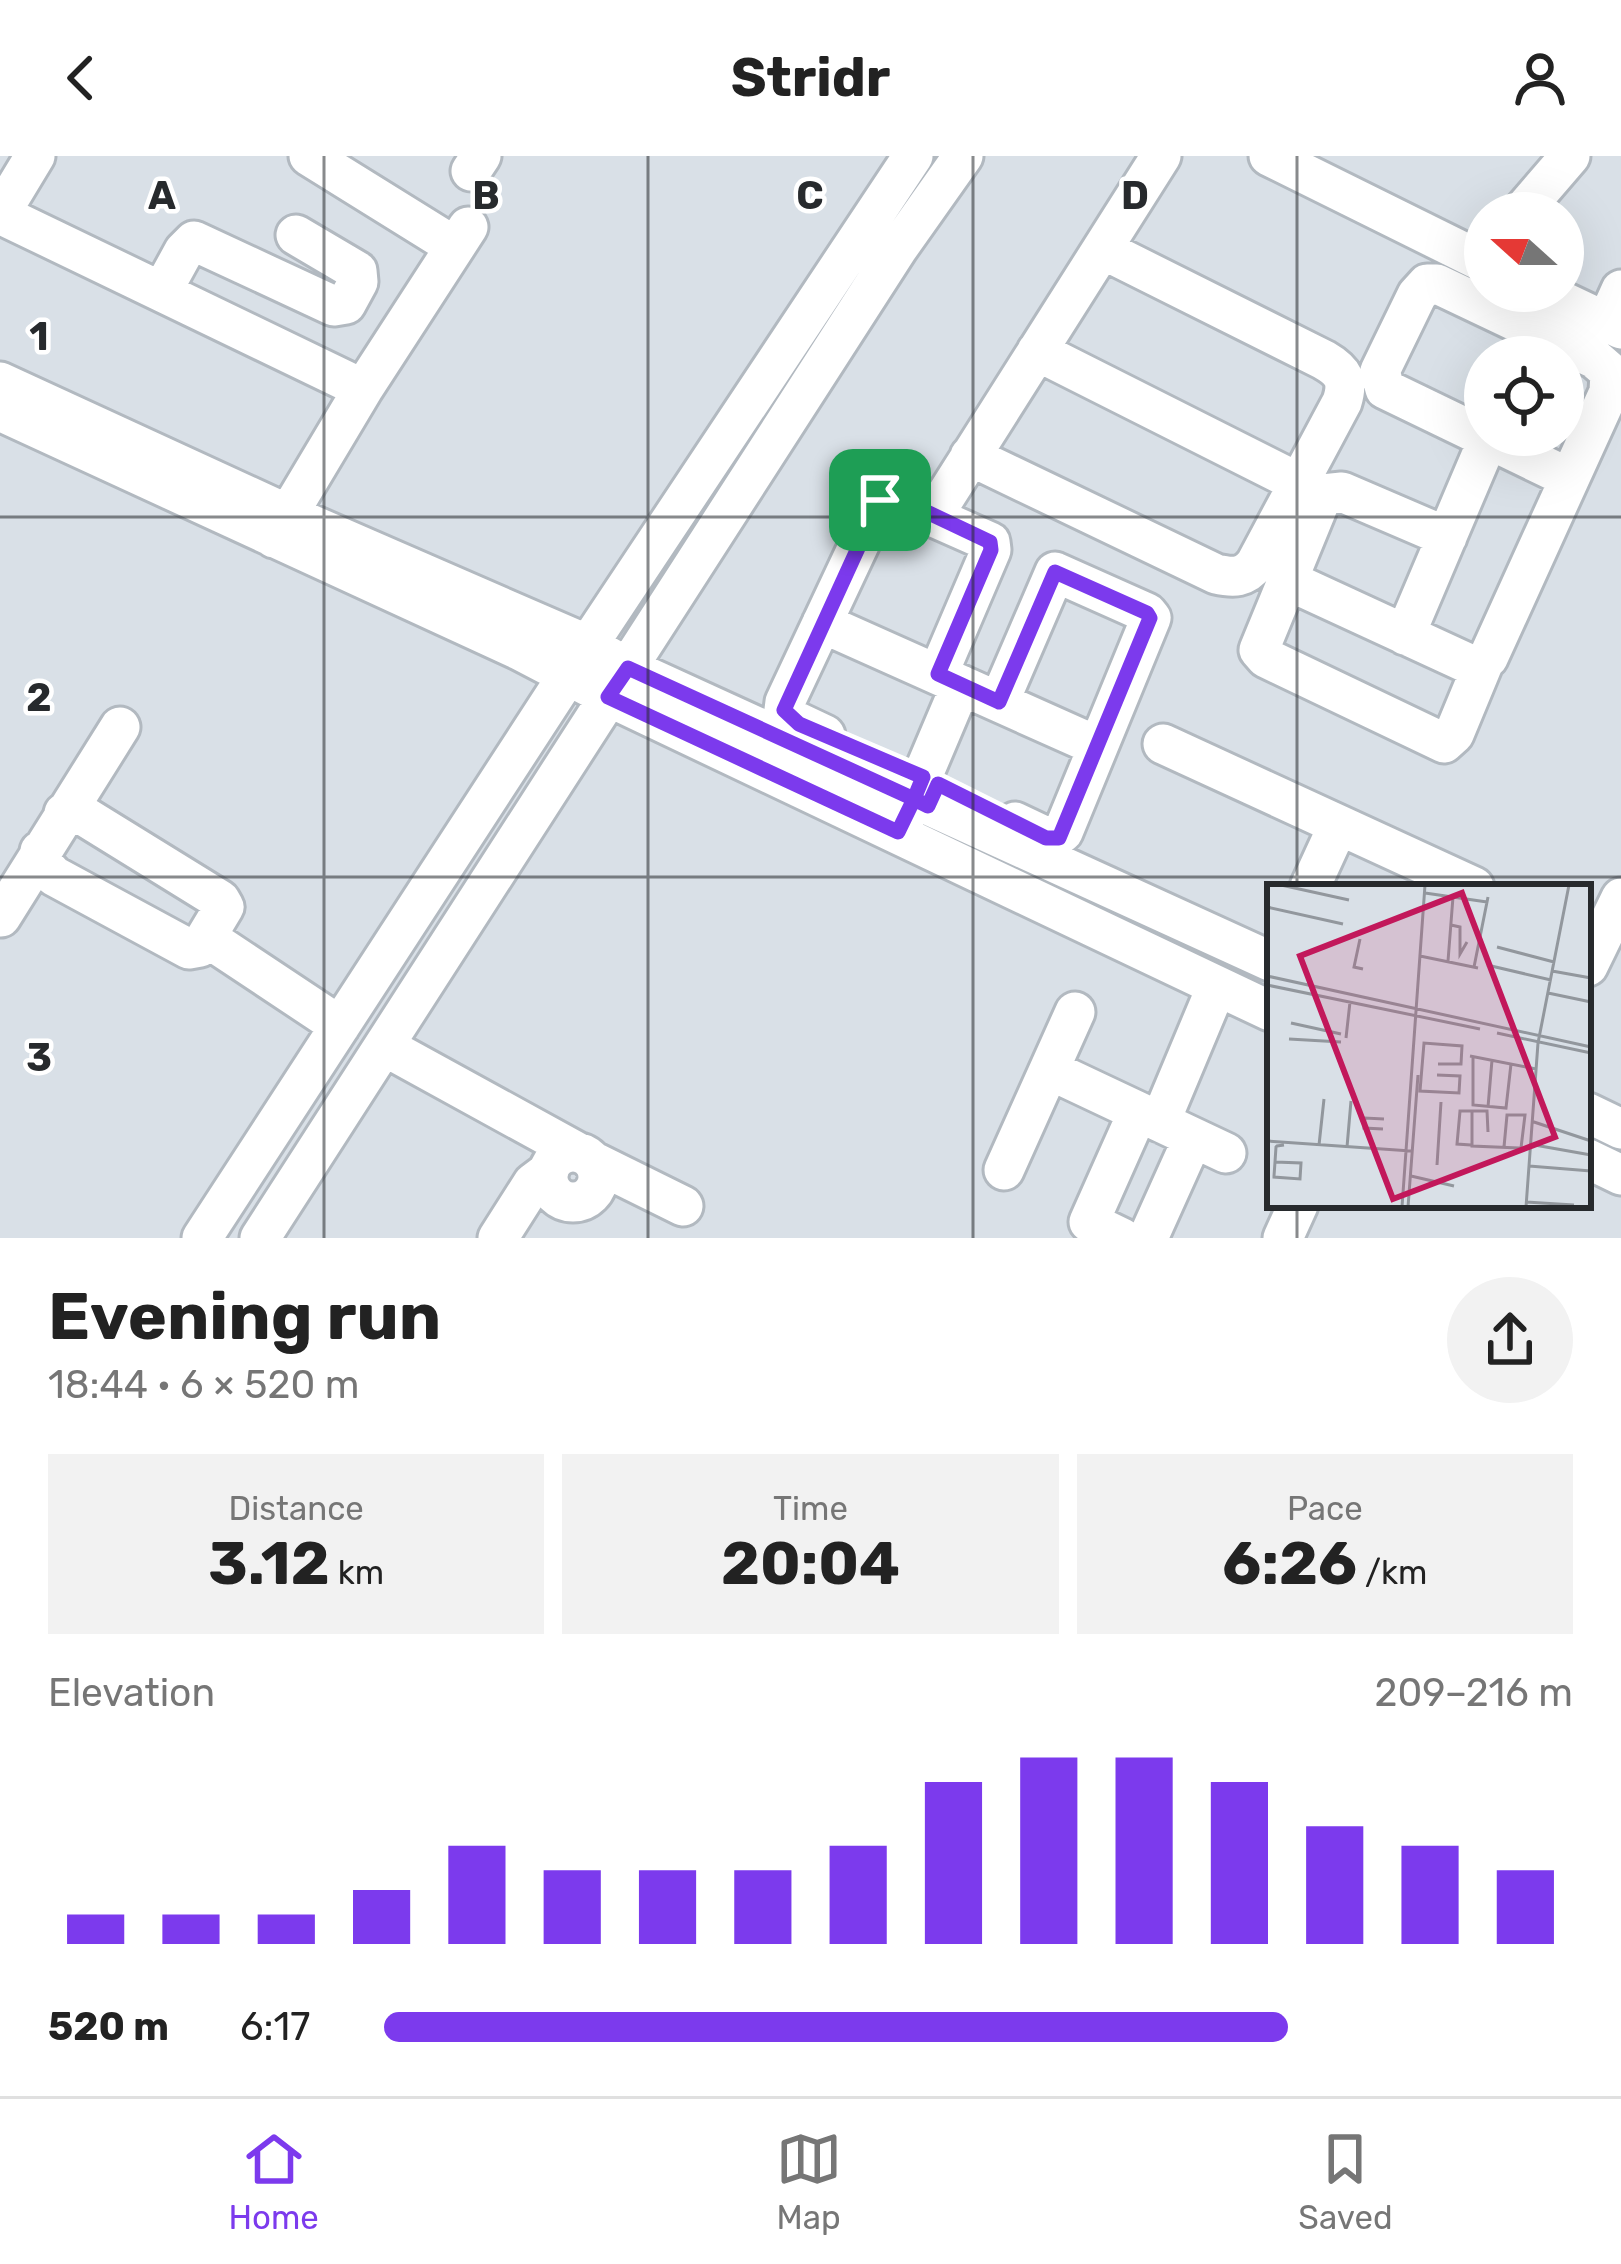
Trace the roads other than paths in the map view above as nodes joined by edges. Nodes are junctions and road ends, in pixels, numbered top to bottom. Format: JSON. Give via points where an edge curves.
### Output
{"nodes":[{"id":1,"x":34,"y":156,"type":"edge"},
{"id":2,"x":309,"y":156,"type":"edge"},
{"id":3,"x":913,"y":156,"type":"edge"},
{"id":4,"x":963,"y":156,"type":"edge"},
{"id":5,"x":1161,"y":156,"type":"edge"},
{"id":6,"x":1269,"y":156,"type":"edge"},
{"id":7,"x":1570,"y":156,"type":"edge"},
{"id":8,"x":1539,"y":192,"type":"edge"},
{"id":9,"x":296,"y":235,"type":"dead end"},
{"id":10,"x":1102,"y":249,"type":"junction"},
{"id":11,"x":1464,"y":250,"type":"edge"},
{"id":12,"x":162,"y":292,"type":"junction"},
{"id":13,"x":1616,"y":314,"type":"edge"},
{"id":14,"x":1537,"y":319,"type":"edge"},
{"id":15,"x":1037,"y":351,"type":"junction"},
{"id":16,"x":0,"y":382,"type":"edge"},
{"id":17,"x":363,"y":389,"type":"junction"},
{"id":18,"x":0,"y":411,"type":"edge"},
{"id":19,"x":1464,"y":426,"type":"edge"},
{"id":20,"x":970,"y":456,"type":"junction"},
{"id":21,"x":1481,"y":456,"type":"edge"},
{"id":22,"x":1526,"y":456,"type":"edge"},
{"id":23,"x":1569,"y":478,"type":"junction"},
{"id":24,"x":1299,"y":483,"type":"junction"},
{"id":25,"x":945,"y":497,"type":"dead end"},
{"id":26,"x":280,"y":527,"type":"junction"},
{"id":27,"x":1447,"y":536,"type":"junction"},
{"id":28,"x":1287,"y":580,"type":"junction"},
{"id":29,"x":822,"y":623,"type":"junction"},
{"id":30,"x":1406,"y":635,"type":"junction"},
{"id":31,"x":578,"y":660,"type":"junction"},
{"id":32,"x":1483,"y":664,"type":"junction"},
{"id":33,"x":618,"y":683,"type":"junction"},
{"id":34,"x":967,"y":692,"type":"junction"},
{"id":35,"x":120,"y":727,"type":"dead end"},
{"id":36,"x":1163,"y":744,"type":"dead end"},
{"id":37,"x":1097,"y":746,"type":"junction"},
{"id":38,"x":920,"y":800,"type":"junction"},
{"id":39,"x":64,"y":813,"type":"junction"},
{"id":40,"x":1338,"y":826,"type":"junction"},
{"id":41,"x":40,"y":851,"type":"junction"},
{"id":42,"x":1311,"y":884,"type":"edge"},
{"id":43,"x":1467,"y":884,"type":"edge"},
{"id":44,"x":1621,"y":898,"type":"edge"},
{"id":45,"x":1,"y":917,"type":"edge"},
{"id":46,"x":206,"y":937,"type":"junction"},
{"id":47,"x":1591,"y":960,"type":"edge"},
{"id":48,"x":1267,"y":961,"type":"edge"},
{"id":49,"x":1217,"y":986,"type":"junction"},
{"id":50,"x":1267,"y":1011,"type":"edge"},
{"id":51,"x":1075,"y":1012,"type":"dead end"},
{"id":52,"x":340,"y":1026,"type":"junction"},
{"id":53,"x":384,"y":1046,"type":"junction"},
{"id":54,"x":1050,"y":1070,"type":"junction"},
{"id":55,"x":1179,"y":1132,"type":"junction"},
{"id":56,"x":1591,"y":1161,"type":"edge"},
{"id":57,"x":578,"y":1169,"type":"junction"},
{"id":58,"x":1004,"y":1170,"type":"dead end"},
{"id":59,"x":1621,"y":1175,"type":"edge"},
{"id":60,"x":682,"y":1206,"type":"dead end"},
{"id":61,"x":1297,"y":1208,"type":"edge"},
{"id":62,"x":202,"y":1238,"type":"edge"},
{"id":63,"x":260,"y":1238,"type":"edge"},
{"id":64,"x":498,"y":1238,"type":"edge"},
{"id":65,"x":578,"y":1238,"type":"edge"},
{"id":66,"x":1122,"y":1238,"type":"edge"},
{"id":67,"x":1148,"y":1238,"type":"edge"},
{"id":68,"x":1283,"y":1238,"type":"edge"}],
"edges":[{"from":1,"to":12,"type":"street","via":[[0,214]]},
{"from":2,"to":17,"type":"street","via":[[461,237]]},
{"from":3,"to":31,"type":"street"},
{"from":4,"to":33,"type":"street"},
{"from":5,"to":10,"type":"street"},
{"from":6,"to":11,"type":"street"},
{"from":7,"to":8,"type":"street"},
{"from":9,"to":12,"type":"street","via":[[357,271],[346,304],[334,306],[194,241]]},
{"from":10,"to":15,"type":"street"},
{"from":10,"to":24,"type":"street","via":[[1339,369],[1342,402]]},
{"from":12,"to":17,"type":"street"},
{"from":13,"to":14,"type":"street"},
{"from":14,"to":19,"type":"street","via":[[1437,284],[1417,295],[1380,371],[1385,389]]},
{"from":14,"to":23,"type":"street","via":[[1610,372],[1609,392]]},
{"from":15,"to":20,"type":"street"},
{"from":15,"to":24,"type":"street"},
{"from":16,"to":26,"type":"street"},
{"from":17,"to":26,"type":"street"},
{"from":18,"to":26,"type":"street"},
{"from":20,"to":24,"type":"street","via":[[1228,577],[1256,563]]},
{"from":20,"to":25,"type":"street"},
{"from":21,"to":27,"type":"street"},
{"from":22,"to":23,"type":"street"},
{"from":23,"to":32,"type":"street"},
{"from":26,"to":31,"type":"street"},
{"from":27,"to":28,"type":"street","via":[[1332,491],[1320,500]]},
{"from":27,"to":30,"type":"street"},
{"from":28,"to":30,"type":"street"},
{"from":28,"to":32,"type":"street","via":[[1261,654],[1439,741],[1454,734]]},
{"from":29,"to":34,"type":"street"},
{"from":29,"to":34,"type":"street","via":[[880,500],[911,504],[990,542]]},
{"from":29,"to":38,"type":"street","via":[[784,710]]},
{"from":30,"to":32,"type":"street"},
{"from":31,"to":33,"type":"street"},
{"from":31,"to":52,"type":"street"},
{"from":33,"to":38,"type":"street"},
{"from":33,"to":53,"type":"street"},
{"from":34,"to":37,"type":"street"},
{"from":34,"to":37,"type":"street","via":[[1052,574],[1061,573],[1150,618]]},
{"from":34,"to":38,"type":"street"},
{"from":35,"to":39,"type":"street"},
{"from":36,"to":40,"type":"street"},
{"from":37,"to":38,"type":"street","via":[[1053,840]]},
{"from":38,"to":48,"type":"street"},
{"from":38,"to":49,"type":"street"},
{"from":39,"to":41,"type":"street"},
{"from":39,"to":46,"type":"street","via":[[84,816],[223,903]]},
{"from":40,"to":42,"type":"street"},
{"from":40,"to":43,"type":"street"},
{"from":41,"to":45,"type":"street"},
{"from":41,"to":46,"type":"street","via":[[54,876],[189,949]]},
{"from":44,"to":47,"type":"street"},
{"from":46,"to":52,"type":"street"},
{"from":49,"to":50,"type":"street"},
{"from":49,"to":55,"type":"street"},
{"from":51,"to":54,"type":"street"},
{"from":52,"to":62,"type":"street"},
{"from":53,"to":57,"type":"street"},
{"from":53,"to":63,"type":"street"},
{"from":54,"to":55,"type":"street"},
{"from":54,"to":58,"type":"street"},
{"from":55,"to":66,"type":"street","via":[[1089,1222]]},
{"from":55,"to":67,"type":"street"},
{"from":56,"to":59,"type":"street"},
{"from":57,"to":60,"type":"street"},
{"from":57,"to":64,"type":"street","via":[[533,1183]]},
{"from":57,"to":65,"type":"street","via":[[589,1214]]},
{"from":61,"to":68,"type":"street"}]}
